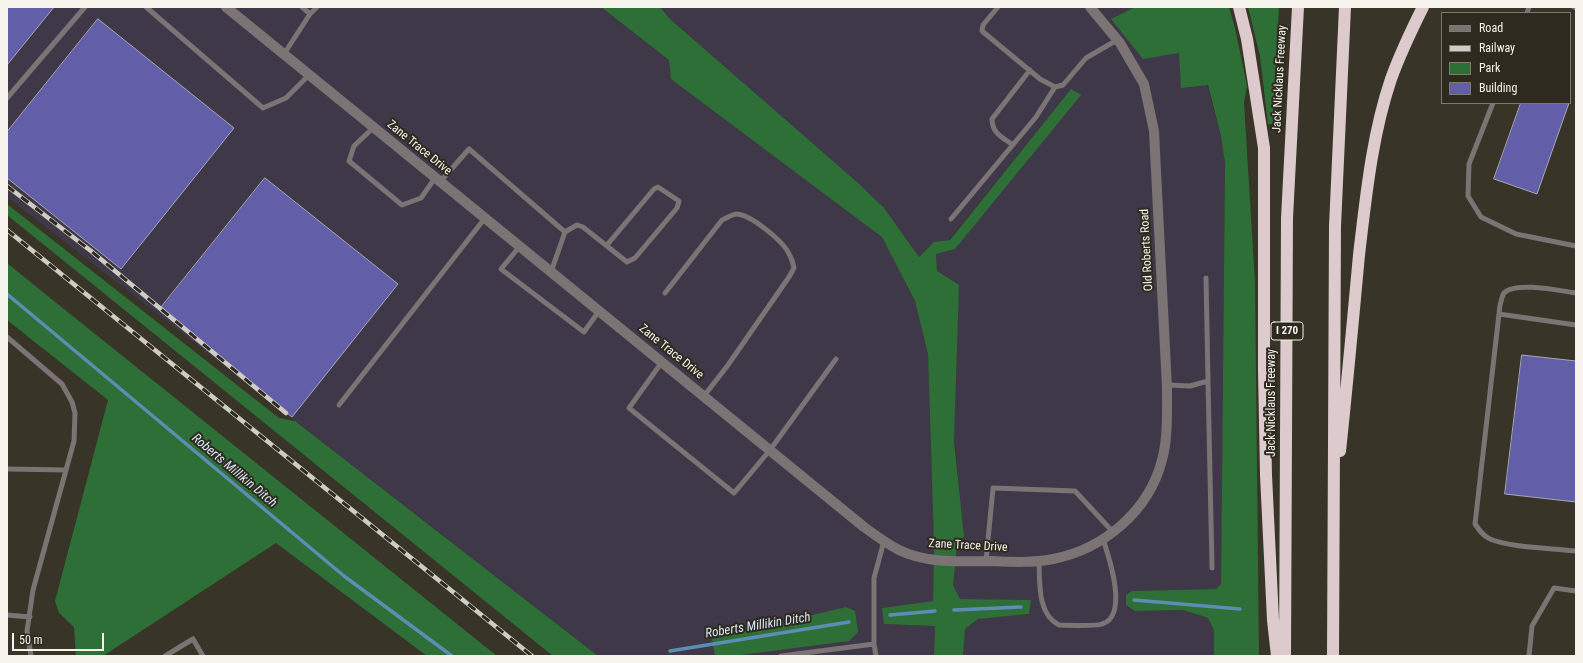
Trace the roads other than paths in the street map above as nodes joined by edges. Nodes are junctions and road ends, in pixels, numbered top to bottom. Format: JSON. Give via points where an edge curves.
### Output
{"nodes":[{"id":1,"x":85,"y":7,"type":"edge"},
{"id":2,"x":146,"y":7,"type":"edge"},
{"id":3,"x":226,"y":7,"type":"edge"},
{"id":4,"x":302,"y":7,"type":"edge"},
{"id":5,"x":317,"y":7,"type":"edge"},
{"id":6,"x":998,"y":7,"type":"edge"},
{"id":7,"x":1090,"y":7,"type":"edge"},
{"id":8,"x":1239,"y":7,"type":"edge"},
{"id":9,"x":1298,"y":7,"type":"edge"},
{"id":10,"x":1345,"y":7,"type":"edge"},
{"id":11,"x":1423,"y":7,"type":"edge"},
{"id":12,"x":310,"y":14,"type":"junction"},
{"id":13,"x":1117,"y":40,"type":"junction"},
{"id":14,"x":284,"y":54,"type":"junction"},
{"id":15,"x":1030,"y":70,"type":"junction"},
{"id":16,"x":309,"y":75,"type":"junction"},
{"id":17,"x":1055,"y":87,"type":"junction"},
{"id":18,"x":7,"y":98,"type":"edge"},
{"id":19,"x":1493,"y":104,"type":"edge"},
{"id":20,"x":374,"y":127,"type":"junction"},
{"id":21,"x":1012,"y":145,"type":"junction"},
{"id":22,"x":438,"y":180,"type":"junction"},
{"id":23,"x":485,"y":218,"type":"junction"},
{"id":24,"x":951,"y":218,"type":"dead end"},
{"id":25,"x":565,"y":232,"type":"junction"},
{"id":26,"x":607,"y":245,"type":"junction"},
{"id":27,"x":520,"y":246,"type":"junction"},
{"id":28,"x":1576,"y":246,"type":"edge"},
{"id":29,"x":551,"y":272,"type":"junction"},
{"id":30,"x":1206,"y":278,"type":"dead end"},
{"id":31,"x":665,"y":293,"type":"dead end"},
{"id":32,"x":1576,"y":293,"type":"edge"},
{"id":33,"x":599,"y":311,"type":"junction"},
{"id":34,"x":1499,"y":314,"type":"junction"},
{"id":35,"x":1576,"y":325,"type":"edge"},
{"id":36,"x":7,"y":337,"type":"edge"},
{"id":37,"x":836,"y":359,"type":"dead end"},
{"id":38,"x":662,"y":362,"type":"junction"},
{"id":39,"x":1208,"y":381,"type":"junction"},
{"id":40,"x":1167,"y":385,"type":"junction"},
{"id":41,"x":704,"y":396,"type":"junction"},
{"id":42,"x":339,"y":405,"type":"dead end"},
{"id":43,"x":770,"y":450,"type":"junction"},
{"id":44,"x":7,"y":469,"type":"edge"},
{"id":45,"x":66,"y":470,"type":"junction"},
{"id":46,"x":1140,"y":505,"type":"joint"},
{"id":47,"x":1333,"y":520,"type":"junction"},
{"id":48,"x":1113,"y":532,"type":"junction"},
{"id":49,"x":1103,"y":539,"type":"junction"},
{"id":50,"x":884,"y":541,"type":"junction"},
{"id":51,"x":1576,"y":551,"type":"edge"},
{"id":52,"x":986,"y":561,"type":"junction"},
{"id":53,"x":1038,"y":562,"type":"junction"},
{"id":54,"x":1212,"y":568,"type":"dead end"},
{"id":55,"x":1576,"y":591,"type":"edge"},
{"id":56,"x":7,"y":615,"type":"edge"},
{"id":57,"x":30,"y":617,"type":"junction"},
{"id":58,"x":874,"y":644,"type":"junction"},
{"id":59,"x":31,"y":656,"type":"edge"},
{"id":60,"x":165,"y":656,"type":"edge"},
{"id":61,"x":203,"y":656,"type":"edge"},
{"id":62,"x":781,"y":656,"type":"edge"},
{"id":63,"x":876,"y":656,"type":"edge"},
{"id":64,"x":1277,"y":656,"type":"edge"},
{"id":65,"x":1285,"y":656,"type":"edge"},
{"id":66,"x":1333,"y":656,"type":"edge"},
{"id":67,"x":1529,"y":656,"type":"edge"}],
"edges":[{"from":1,"to":18,"type":"lane"},
{"from":2,"to":16,"type":"lane","via":[[263,108],[286,98]]},
{"from":3,"to":14,"type":"street","name":"Zane Trace Drive"},
{"from":4,"to":12,"type":"lane"},
{"from":5,"to":12,"type":"lane"},
{"from":6,"to":15,"type":"lane","via":[[982,25],[982,31]]},
{"from":7,"to":13,"type":"street","name":"Old Roberts Road"},
{"from":8,"to":64,"type":"highway","via":[[1248,39],[1264,148],[1266,475]]},
{"from":9,"to":65,"type":"highway","name":"Jack Nicklaus Freeway","number":"I 270","via":[[1287,218]]},
{"from":10,"to":47,"type":"highway","via":[[1335,226]]},
{"from":11,"to":47,"type":"highway","via":[[1391,80],[1370,168]]},
{"from":12,"to":14,"type":"lane"},
{"from":13,"to":17,"type":"lane","via":[[1086,58],[1063,85]]},
{"from":13,"to":40,"type":"street","name":"Old Roberts Road","via":[[1144,84],[1154,131]]},
{"from":14,"to":16,"type":"street","name":"Zane Trace Drive"},
{"from":15,"to":17,"type":"lane"},
{"from":15,"to":21,"type":"lane","via":[[992,119],[992,127],[996,133]]},
{"from":16,"to":20,"type":"street","name":"Zane Trace Drive"},
{"from":17,"to":21,"type":"lane","via":[[1036,117]]},
{"from":19,"to":28,"type":"lane","via":[[1470,164],[1468,196],[1481,217],[1516,234]]},
{"from":20,"to":22,"type":"street","name":"Zane Trace Drive"},
{"from":20,"to":22,"type":"lane","via":[[354,146],[349,161],[379,186],[402,205],[421,198]]},
{"from":21,"to":24,"type":"lane"},
{"from":22,"to":23,"type":"street","name":"Zane Trace Drive"},
{"from":22,"to":25,"type":"lane","via":[[468,149]]},
{"from":23,"to":27,"type":"street","name":"Zane Trace Drive"},
{"from":23,"to":42,"type":"lane"},
{"from":25,"to":26,"type":"lane","via":[[577,225]]},
{"from":25,"to":29,"type":"lane"},
{"from":26,"to":26,"type":"lane","via":[[654,189],[658,187],[679,202],[677,208],[635,258],[627,262]]},
{"from":27,"to":29,"type":"street","name":"Zane Trace Drive"},
{"from":27,"to":33,"type":"lane","via":[[502,269],[584,332]]},
{"from":29,"to":33,"type":"street","name":"Zane Trace Drive"},
{"from":30,"to":39,"type":"lane"},
{"from":31,"to":41,"type":"lane","via":[[722,220],[735,214],[746,216],[769,233],[783,245],[790,256],[794,268],[789,277]]},
{"from":32,"to":34,"type":"lane","via":[[1525,287],[1511,288],[1503,294]]},
{"from":33,"to":38,"type":"street","name":"Zane Trace Drive"},
{"from":34,"to":35,"type":"lane"},
{"from":34,"to":51,"type":"lane","via":[[1475,524],[1489,538],[1506,543]]},
{"from":36,"to":45,"type":"lane","via":[[62,384],[72,402],[76,425]]},
{"from":37,"to":43,"type":"lane"},
{"from":38,"to":41,"type":"street","name":"Zane Trace Drive"},
{"from":38,"to":43,"type":"lane","via":[[629,408],[734,492]]},
{"from":39,"to":40,"type":"lane","via":[[1190,386]]},
{"from":39,"to":54,"type":"lane"},
{"from":40,"to":46,"type":"street","name":"Old Roberts Road","via":[[1163,460],[1149,492]]},
{"from":41,"to":43,"type":"street","name":"Zane Trace Drive"},
{"from":43,"to":50,"type":"street","name":"Zane Trace Drive"},
{"from":44,"to":45,"type":"lane"},
{"from":45,"to":57,"type":"lane","via":[[33,590]]},
{"from":46,"to":48,"type":"street","name":"Zane Trace Drive"},
{"from":47,"to":66,"type":"highway"},
{"from":48,"to":49,"type":"street","name":"Zane Trace Drive"},
{"from":48,"to":52,"type":"lane","via":[[1075,491],[993,488]]},
{"from":49,"to":53,"type":"street","name":"Zane Trace Drive","via":[[1067,556]]},
{"from":49,"to":53,"type":"lane","via":[[1111,562],[1115,610],[1111,619],[1102,624],[1054,623],[1040,595]]},
{"from":50,"to":52,"type":"street","name":"Zane Trace Drive","via":[[900,550],[931,559]]},
{"from":50,"to":58,"type":"lane","via":[[874,578]]},
{"from":52,"to":53,"type":"street","name":"Zane Trace Drive"},
{"from":55,"to":67,"type":"lane","via":[[1554,588],[1532,626]]},
{"from":56,"to":57,"type":"lane"},
{"from":57,"to":59,"type":"lane","via":[[27,631]]},
{"from":58,"to":62,"type":"lane"},
{"from":58,"to":63,"type":"lane"},
{"from":60,"to":61,"type":"lane","via":[[193,639]]}]}
